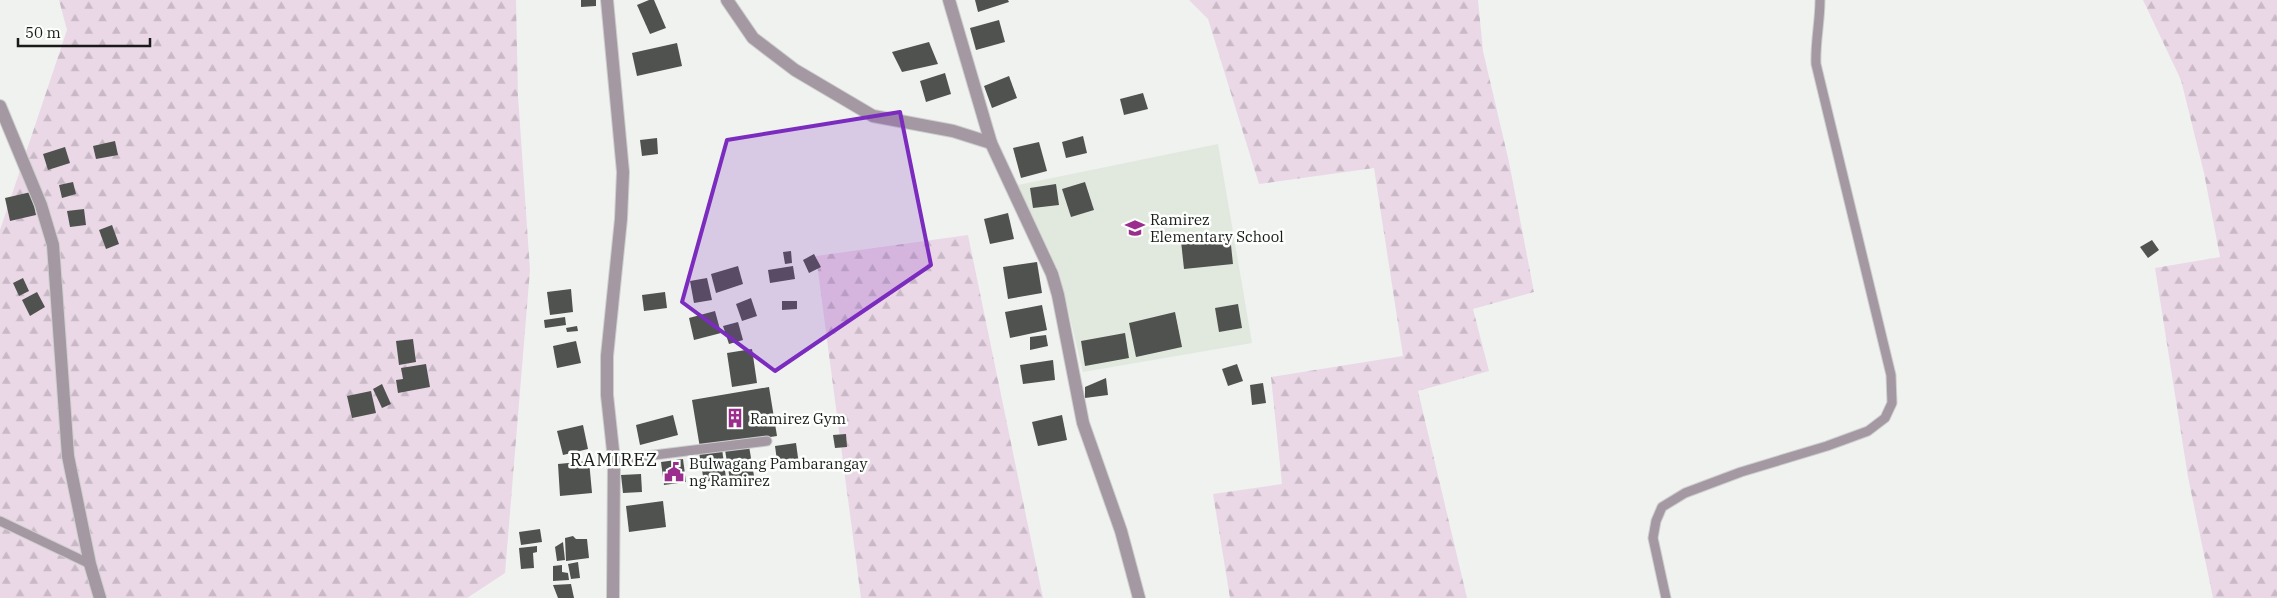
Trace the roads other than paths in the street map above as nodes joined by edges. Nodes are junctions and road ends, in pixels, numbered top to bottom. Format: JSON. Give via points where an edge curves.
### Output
{"nodes":[{"id":1,"x":607,"y":0,"type":"edge"},
{"id":2,"x":727,"y":0,"type":"edge"},
{"id":3,"x":949,"y":0,"type":"edge"},
{"id":4,"x":1820,"y":0,"type":"edge"},
{"id":5,"x":0,"y":106,"type":"edge"},
{"id":6,"x":991,"y":143,"type":"junction"},
{"id":7,"x":767,"y":441,"type":"dead end"},
{"id":8,"x":614,"y":460,"type":"junction"},
{"id":9,"x":0,"y":521,"type":"edge"},
{"id":10,"x":90,"y":564,"type":"junction"},
{"id":11,"x":100,"y":598,"type":"edge"},
{"id":12,"x":613,"y":598,"type":"edge"},
{"id":13,"x":1139,"y":598,"type":"edge"},
{"id":14,"x":1666,"y":598,"type":"edge"}],
"edges":[{"from":1,"to":8,"type":"street","via":[[623,172],[607,356]]},
{"from":2,"to":6,"type":"street","via":[[753,38],[795,70],[872,116],[953,131]]},
{"from":3,"to":6,"type":"street"},
{"from":4,"to":14,"type":"lane","via":[[1816,64],[1891,375],[1892,403],[1884,418],[1868,431],[1684,493],[1662,507],[1653,538]]},
{"from":5,"to":10,"type":"street","via":[[41,205],[53,245],[68,456]]},
{"from":6,"to":13,"type":"street","via":[[1052,274],[1083,423],[1121,530]]},
{"from":7,"to":8,"type":"lane"},
{"from":8,"to":12,"type":"street"},
{"from":9,"to":10,"type":"lane"},
{"from":10,"to":11,"type":"street"}]}
